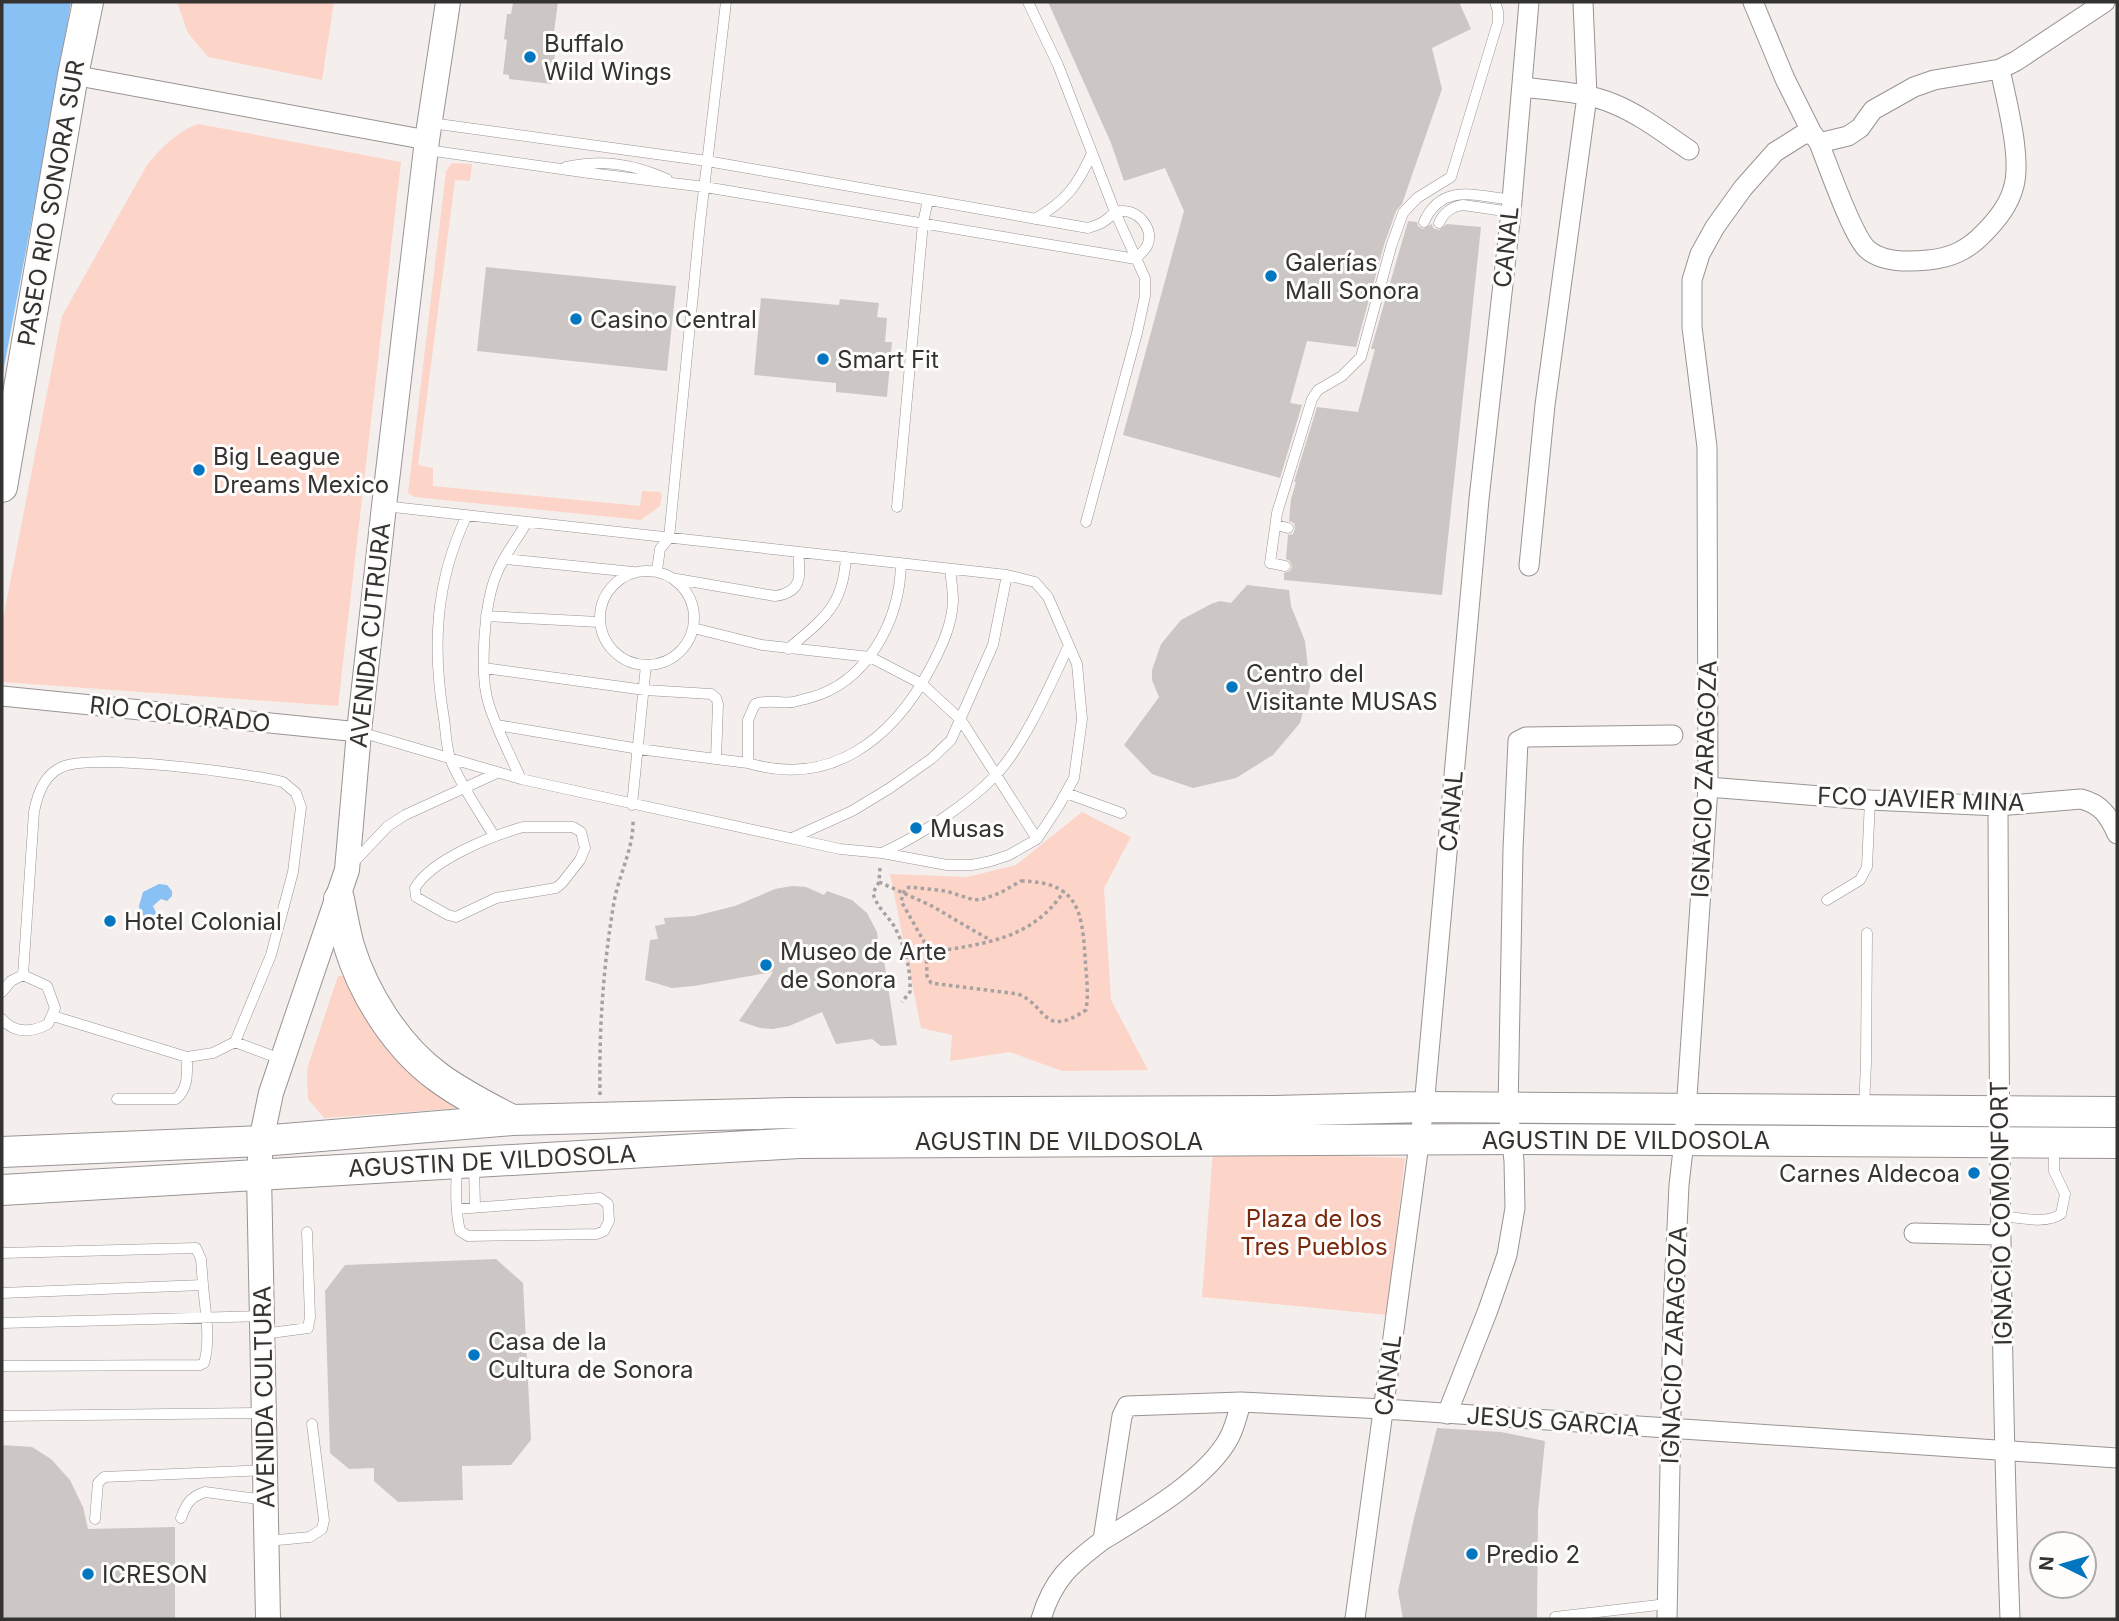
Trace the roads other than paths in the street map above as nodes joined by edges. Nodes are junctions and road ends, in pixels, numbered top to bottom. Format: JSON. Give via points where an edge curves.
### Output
{"nodes":[{"id":1,"x":88,"y":2,"type":"edge"},
{"id":2,"x":447,"y":2,"type":"edge"},
{"id":3,"x":726,"y":2,"type":"edge"},
{"id":4,"x":1028,"y":2,"type":"edge"},
{"id":5,"x":1494,"y":2,"type":"edge"},
{"id":6,"x":1529,"y":2,"type":"edge"},
{"id":7,"x":1583,"y":2,"type":"edge"},
{"id":8,"x":1753,"y":2,"type":"edge"},
{"id":9,"x":2105,"y":2,"type":"edge"},
{"id":10,"x":2000,"y":69,"type":"junction"},
{"id":11,"x":73,"y":75,"type":"junction"},
{"id":12,"x":1523,"y":87,"type":"junction"},
{"id":13,"x":1587,"y":96,"type":"junction"},
{"id":14,"x":428,"y":138,"type":"junction"},
{"id":15,"x":1816,"y":138,"type":"junction"},
{"id":16,"x":1689,"y":150,"type":"dead end"},
{"id":17,"x":1092,"y":153,"type":"junction"},
{"id":18,"x":707,"y":161,"type":"junction"},
{"id":19,"x":705,"y":187,"type":"junction"},
{"id":20,"x":928,"y":200,"type":"junction"},
{"id":21,"x":1511,"y":206,"type":"junction"},
{"id":22,"x":1115,"y":212,"type":"junction"},
{"id":23,"x":1035,"y":219,"type":"junction"},
{"id":24,"x":1424,"y":222,"type":"dead end"},
{"id":25,"x":923,"y":223,"type":"junction"},
{"id":26,"x":1440,"y":223,"type":"dead end"},
{"id":27,"x":1136,"y":259,"type":"junction"},
{"id":28,"x":2,"y":487,"type":"edge"},
{"id":29,"x":384,"y":506,"type":"junction"},
{"id":30,"x":897,"y":508,"type":"dead end"},
{"id":31,"x":467,"y":515,"type":"junction"},
{"id":32,"x":527,"y":522,"type":"junction"},
{"id":33,"x":1086,"y":522,"type":"dead end"},
{"id":34,"x":1276,"y":525,"type":"junction"},
{"id":35,"x":1289,"y":528,"type":"dead end"},
{"id":36,"x":669,"y":538,"type":"junction"},
{"id":37,"x":798,"y":552,"type":"junction"},
{"id":38,"x":846,"y":557,"type":"junction"},
{"id":39,"x":505,"y":559,"type":"junction"},
{"id":40,"x":901,"y":563,"type":"junction"},
{"id":41,"x":1285,"y":566,"type":"dead end"},
{"id":42,"x":1529,"y":566,"type":"dead end"},
{"id":43,"x":950,"y":569,"type":"junction"},
{"id":44,"x":657,"y":570,"type":"junction"},
{"id":45,"x":634,"y":572,"type":"junction"},
{"id":46,"x":1007,"y":575,"type":"junction"},
{"id":47,"x":677,"y":579,"type":"junction"},
{"id":48,"x":486,"y":616,"type":"junction"},
{"id":49,"x":599,"y":622,"type":"junction"},
{"id":50,"x":694,"y":628,"type":"junction"},
{"id":51,"x":1069,"y":645,"type":"junction"},
{"id":52,"x":788,"y":649,"type":"junction"},
{"id":53,"x":870,"y":657,"type":"junction"},
{"id":54,"x":646,"y":664,"type":"junction"},
{"id":55,"x":484,"y":668,"type":"junction"},
{"id":56,"x":922,"y":684,"type":"junction"},
{"id":57,"x":645,"y":690,"type":"junction"},
{"id":58,"x":2,"y":696,"type":"edge"},
{"id":59,"x":961,"y":720,"type":"junction"},
{"id":60,"x":497,"y":725,"type":"junction"},
{"id":61,"x":359,"y":732,"type":"junction"},
{"id":62,"x":1673,"y":735,"type":"dead end"},
{"id":63,"x":639,"y":749,"type":"junction"},
{"id":64,"x":450,"y":758,"type":"junction"},
{"id":65,"x":716,"y":759,"type":"junction"},
{"id":66,"x":748,"y":763,"type":"junction"},
{"id":67,"x":497,"y":774,"type":"junction"},
{"id":68,"x":996,"y":774,"type":"junction"},
{"id":69,"x":521,"y":779,"type":"junction"},
{"id":70,"x":1708,"y":787,"type":"junction"},
{"id":71,"x":464,"y":788,"type":"junction"},
{"id":72,"x":1066,"y":793,"type":"junction"},
{"id":73,"x":1870,"y":800,"type":"junction"},
{"id":74,"x":632,"y":805,"type":"junction"},
{"id":75,"x":1998,"y":806,"type":"junction"},
{"id":76,"x":1121,"y":813,"type":"dead end"},
{"id":77,"x":2117,"y":834,"type":"edge"},
{"id":78,"x":494,"y":836,"type":"junction"},
{"id":79,"x":792,"y":838,"type":"junction"},
{"id":80,"x":1037,"y":839,"type":"junction"},
{"id":81,"x":882,"y":853,"type":"junction"},
{"id":82,"x":347,"y":870,"type":"junction"},
{"id":83,"x":339,"y":899,"type":"junction"},
{"id":84,"x":1827,"y":900,"type":"dead end"},
{"id":85,"x":1867,"y":933,"type":"dead end"},
{"id":86,"x":23,"y":975,"type":"junction"},
{"id":87,"x":2,"y":992,"type":"edge"},
{"id":88,"x":53,"y":1016,"type":"junction"},
{"id":89,"x":2,"y":1021,"type":"edge"},
{"id":90,"x":235,"y":1042,"type":"junction"},
{"id":91,"x":187,"y":1056,"type":"junction"},
{"id":92,"x":283,"y":1060,"type":"junction"},
{"id":93,"x":117,"y":1099,"type":"dead end"},
{"id":94,"x":1424,"y":1107,"type":"junction"},
{"id":95,"x":1508,"y":1109,"type":"junction"},
{"id":96,"x":1686,"y":1109,"type":"junction"},
{"id":97,"x":1863,"y":1110,"type":"junction"},
{"id":98,"x":1999,"y":1111,"type":"junction"},
{"id":99,"x":2117,"y":1112,"type":"edge"},
{"id":100,"x":512,"y":1120,"type":"junction"},
{"id":101,"x":1419,"y":1139,"type":"junction"},
{"id":102,"x":1512,"y":1139,"type":"junction"},
{"id":103,"x":261,"y":1141,"type":"junction"},
{"id":104,"x":1684,"y":1141,"type":"junction"},
{"id":105,"x":1999,"y":1142,"type":"junction"},
{"id":106,"x":2054,"y":1142,"type":"junction"},
{"id":107,"x":2117,"y":1143,"type":"edge"},
{"id":108,"x":2,"y":1152,"type":"edge"},
{"id":109,"x":465,"y":1163,"type":"junction"},
{"id":110,"x":259,"y":1174,"type":"junction"},
{"id":111,"x":2,"y":1190,"type":"edge"},
{"id":112,"x":475,"y":1207,"type":"junction"},
{"id":113,"x":457,"y":1209,"type":"junction"},
{"id":114,"x":2000,"y":1225,"type":"junction"},
{"id":115,"x":307,"y":1232,"type":"dead end"},
{"id":116,"x":1914,"y":1233,"type":"dead end"},
{"id":117,"x":2,"y":1254,"type":"edge"},
{"id":118,"x":203,"y":1285,"type":"junction"},
{"id":119,"x":2,"y":1293,"type":"edge"},
{"id":120,"x":206,"y":1318,"type":"junction"},
{"id":121,"x":2,"y":1322,"type":"edge"},
{"id":122,"x":262,"y":1325,"type":"junction"},
{"id":123,"x":2,"y":1366,"type":"edge"},
{"id":124,"x":1241,"y":1402,"type":"junction"},
{"id":125,"x":1384,"y":1409,"type":"junction"},
{"id":126,"x":264,"y":1413,"type":"junction"},
{"id":127,"x":1447,"y":1414,"type":"junction"},
{"id":128,"x":2,"y":1416,"type":"edge"},
{"id":129,"x":312,"y":1424,"type":"dead end"},
{"id":130,"x":1671,"y":1428,"type":"junction"},
{"id":131,"x":2004,"y":1451,"type":"junction"},
{"id":132,"x":2117,"y":1458,"type":"edge"},
{"id":133,"x":265,"y":1470,"type":"junction"},
{"id":134,"x":266,"y":1500,"type":"junction"},
{"id":135,"x":181,"y":1518,"type":"dead end"},
{"id":136,"x":94,"y":1519,"type":"dead end"},
{"id":137,"x":1103,"y":1540,"type":"junction"},
{"id":138,"x":267,"y":1541,"type":"junction"},
{"id":139,"x":1667,"y":1612,"type":"edge"},
{"id":140,"x":1555,"y":1617,"type":"dead end"},
{"id":141,"x":268,"y":1619,"type":"edge"},
{"id":142,"x":1041,"y":1619,"type":"edge"},
{"id":143,"x":1355,"y":1619,"type":"edge"},
{"id":144,"x":2010,"y":1619,"type":"edge"}],
"edges":[{"from":1,"to":11,"type":"main road","name":"PASEO RIO SONORA SUR"},
{"from":2,"to":14,"type":"street","name":"AVENIDA CUTRURA"},
{"from":3,"to":18,"type":"lane"},
{"from":4,"to":17,"type":"lane"},
{"from":5,"to":34,"type":"lane","via":[[1498,22],[1451,177],[1417,198],[1403,213],[1361,357],[1312,399]]},
{"from":6,"to":12,"type":"street","name":"CANAL"},
{"from":7,"to":13,"type":"street"},
{"from":8,"to":15,"type":"street"},
{"from":9,"to":10,"type":"street"},
{"from":10,"to":15,"type":"street","name":"IGNACIO ZARAGOZA","via":[[1914,87],[1873,110],[1848,136]]},
{"from":10,"to":15,"type":"street","via":[[2016,176],[2000,215],[1960,253],[1908,261],[1876,255],[1866,248]]},
{"from":11,"to":14,"type":"street"},
{"from":11,"to":28,"type":"main road","name":"PASEO RIO SONORA SUR"},
{"from":12,"to":13,"type":"street"},
{"from":12,"to":21,"type":"street","name":"CANAL"},
{"from":13,"to":16,"type":"street","via":[[1634,114]]},
{"from":13,"to":42,"type":"street","via":[[1548,380]]},
{"from":14,"to":18,"type":"lane"},
{"from":14,"to":19,"type":"lane","via":[[559,168]]},
{"from":14,"to":29,"type":"street","name":"AVENIDA CUTRURA"},
{"from":15,"to":70,"type":"street","name":"IGNACIO ZARAGOZA","via":[[1802,135],[1775,152],[1742,188],[1700,254],[1692,280],[1692,327],[1707,447]]},
{"from":17,"to":22,"type":"lane"},
{"from":17,"to":23,"type":"lane","via":[[1069,195]]},
{"from":18,"to":19,"type":"lane"},
{"from":18,"to":20,"type":"lane"},
{"from":19,"to":25,"type":"lane"},
{"from":19,"to":36,"type":"lane"},
{"from":20,"to":23,"type":"lane"},
{"from":20,"to":25,"type":"lane"},
{"from":21,"to":24,"type":"lane","via":[[1451,195],[1440,200]]},
{"from":21,"to":26,"type":"lane","via":[[1455,206]]},
{"from":21,"to":94,"type":"street","name":"CANAL","via":[[1479,499]]},
{"from":22,"to":23,"type":"lane","via":[[1102,224],[1088,228]]},
{"from":22,"to":27,"type":"lane"},
{"from":22,"to":27,"type":"lane","via":[[1135,212],[1147,229],[1147,246]]},
{"from":25,"to":27,"type":"lane"},
{"from":25,"to":30,"type":"lane"},
{"from":27,"to":33,"type":"lane","via":[[1145,278],[1145,296]]},
{"from":29,"to":31,"type":"lane"},
{"from":29,"to":61,"type":"street","name":"AVENIDA CUTRURA"},
{"from":31,"to":32,"type":"lane"},
{"from":31,"to":64,"type":"lane","via":[[454,542],[439,612],[438,684]]},
{"from":32,"to":36,"type":"lane"},
{"from":32,"to":39,"type":"lane"},
{"from":34,"to":35,"type":"lane"},
{"from":34,"to":41,"type":"lane","via":[[1270,563]]},
{"from":36,"to":37,"type":"lane"},
{"from":36,"to":44,"type":"lane","via":[[660,549]]},
{"from":37,"to":38,"type":"lane"},
{"from":37,"to":47,"type":"lane","via":[[799,583],[781,595]]},
{"from":38,"to":40,"type":"lane"},
{"from":38,"to":52,"type":"lane","via":[[841,592],[829,611]]},
{"from":39,"to":45,"type":"lane"},
{"from":39,"to":48,"type":"lane","via":[[497,570]]},
{"from":40,"to":43,"type":"lane"},
{"from":40,"to":53,"type":"lane","via":[[894,608]]},
{"from":43,"to":46,"type":"lane"},
{"from":43,"to":56,"type":"lane","via":[[953,601],[949,626]]},
{"from":44,"to":45,"type":"lane"},
{"from":44,"to":47,"type":"lane"},
{"from":45,"to":49,"type":"lane","via":[[606,595]]},
{"from":46,"to":51,"type":"lane","via":[[1041,588]]},
{"from":46,"to":59,"type":"lane","via":[[993,645]]},
{"from":47,"to":50,"type":"lane","via":[[690,597]]},
{"from":48,"to":49,"type":"lane"},
{"from":48,"to":55,"type":"lane"},
{"from":49,"to":54,"type":"lane","via":[[616,655]]},
{"from":50,"to":52,"type":"lane"},
{"from":50,"to":54,"type":"lane","via":[[679,654],[666,662]]},
{"from":51,"to":68,"type":"lane","via":[[1031,723]]},
{"from":51,"to":72,"type":"lane","via":[[1077,664],[1082,719],[1074,778]]},
{"from":52,"to":53,"type":"lane"},
{"from":53,"to":56,"type":"lane"},
{"from":53,"to":66,"type":"lane","via":[[847,681],[827,693],[793,702],[755,704],[748,720]]},
{"from":54,"to":57,"type":"lane"},
{"from":55,"to":57,"type":"lane"},
{"from":55,"to":60,"type":"lane","via":[[485,690]]},
{"from":56,"to":59,"type":"lane"},
{"from":56,"to":66,"type":"lane","via":[[890,726],[836,762],[778,770]]},
{"from":57,"to":63,"type":"lane"},
{"from":57,"to":65,"type":"lane","via":[[716,698]]},
{"from":58,"to":61,"type":"street","name":"RIO COLORADO"},
{"from":59,"to":68,"type":"lane"},
{"from":59,"to":79,"type":"lane","via":[[951,740],[890,788]]},
{"from":60,"to":63,"type":"lane"},
{"from":60,"to":69,"type":"lane"},
{"from":61,"to":64,"type":"lane"},
{"from":61,"to":82,"type":"street","name":"AVENIDA CUTRURA"},
{"from":62,"to":95,"type":"street","via":[[1526,737],[1518,741]]},
{"from":63,"to":65,"type":"lane"},
{"from":63,"to":74,"type":"lane"},
{"from":64,"to":67,"type":"lane"},
{"from":64,"to":71,"type":"lane"},
{"from":65,"to":66,"type":"lane"},
{"from":67,"to":69,"type":"lane"},
{"from":67,"to":71,"type":"lane"},
{"from":68,"to":80,"type":"lane"},
{"from":68,"to":81,"type":"lane","via":[[913,839]]},
{"from":69,"to":74,"type":"lane"},
{"from":70,"to":73,"type":"street","name":"FCO JAVIER MINA"},
{"from":70,"to":96,"type":"street","name":"IGNACIO ZARAGOZA"},
{"from":71,"to":78,"type":"lane"},
{"from":71,"to":82,"type":"lane","via":[[388,826]]},
{"from":72,"to":76,"type":"lane"},
{"from":72,"to":80,"type":"lane"},
{"from":73,"to":75,"type":"street","name":"FCO JAVIER MINA"},
{"from":73,"to":84,"type":"lane","via":[[1867,867],[1860,880]]},
{"from":74,"to":79,"type":"lane"},
{"from":75,"to":77,"type":"street","name":"FCO JAVIER MINA","via":[[2081,799],[2102,808]]},
{"from":75,"to":98,"type":"street","name":"IGNACIO COMONFORT"},
{"from":78,"to":78,"type":"lane","via":[[447,860],[415,888],[416,897],[456,917],[496,898],[550,890],[562,883],[585,848],[581,832],[573,827],[523,827]]},
{"from":79,"to":81,"type":"lane"},
{"from":80,"to":81,"type":"lane","via":[[1009,855],[972,865],[918,862]]},
{"from":82,"to":83,"type":"street","name":"AVENIDA CUTRURA"},
{"from":83,"to":92,"type":"street","name":"AVENIDA CUTRURA"},
{"from":83,"to":100,"type":"main road","via":[[358,969],[398,1037],[438,1076]]},
{"from":85,"to":97,"type":"lane"},
{"from":86,"to":87,"type":"lane"},
{"from":86,"to":88,"type":"lane","via":[[47,986],[55,1008]]},
{"from":86,"to":90,"type":"lane","via":[[34,812],[38,794],[61,767],[137,763],[283,782],[296,793],[301,807],[293,872],[271,955]]},
{"from":88,"to":89,"type":"lane","via":[[48,1024],[30,1031],[10,1028]]},
{"from":88,"to":91,"type":"lane"},
{"from":90,"to":91,"type":"lane","via":[[213,1053]]},
{"from":90,"to":92,"type":"lane"},
{"from":91,"to":93,"type":"lane","via":[[187,1081],[176,1098]]},
{"from":92,"to":103,"type":"street","name":"AVENIDA CUTRURA"},
{"from":94,"to":95,"type":"main road","name":"AGUSTIN DE VILDOSOLA"},
{"from":94,"to":100,"type":"main road","name":"AGUSTIN DE VILDOSOLA"},
{"from":94,"to":101,"type":"street","name":"CANAL"},
{"from":95,"to":96,"type":"main road","name":"AGUSTIN DE VILDOSOLA"},
{"from":95,"to":102,"type":"street"},
{"from":96,"to":97,"type":"main road","name":"AGUSTIN DE VILDOSOLA"},
{"from":96,"to":104,"type":"street","name":"IGNACIO ZARAGOZA"},
{"from":97,"to":98,"type":"main road","name":"AGUSTIN DE VILDOSOLA"},
{"from":98,"to":99,"type":"main road","name":"AGUSTIN DE VILDOSOLA"},
{"from":98,"to":105,"type":"street","name":"IGNACIO COMONFORT"},
{"from":100,"to":103,"type":"main road","name":"AGUSTIN DE VILDOSOLA"},
{"from":101,"to":102,"type":"main road","name":"AGUSTIN DE VILDOSOLA"},
{"from":101,"to":109,"type":"main road","name":"AGUSTIN DE VILDOSOLA","via":[[799,1143]]},
{"from":101,"to":125,"type":"street","name":"CANAL"},
{"from":102,"to":104,"type":"main road","name":"AGUSTIN DE VILDOSOLA"},
{"from":102,"to":127,"type":"street","via":[[1515,1208],[1507,1255]]},
{"from":103,"to":108,"type":"main road","name":"AGUSTIN DE VILDOSOLA"},
{"from":103,"to":110,"type":"street","name":"AVENIDA CUTRURA"},
{"from":104,"to":105,"type":"main road","name":"AGUSTIN DE VILDOSOLA"},
{"from":104,"to":130,"type":"street","name":"IGNACIO ZARAGOZA"},
{"from":105,"to":106,"type":"main road","name":"AGUSTIN DE VILDOSOLA"},
{"from":105,"to":114,"type":"street","name":"IGNACIO COMONFORT"},
{"from":106,"to":107,"type":"main road","name":"AGUSTIN DE VILDOSOLA"},
{"from":106,"to":114,"type":"lane","via":[[2054,1171],[2064,1194],[2061,1214],[2054,1219]]},
{"from":109,"to":110,"type":"main road","name":"AGUSTIN DE VILDOSOLA"},
{"from":109,"to":112,"type":"lane"},
{"from":109,"to":113,"type":"lane"},
{"from":110,"to":111,"type":"main road","name":"AGUSTIN DE VILDOSOLA"},
{"from":110,"to":122,"type":"street","name":"AVENIDA CULTURA"},
{"from":112,"to":113,"type":"lane"},
{"from":112,"to":113,"type":"lane","via":[[600,1198],[608,1204],[609,1221],[597,1234],[468,1236],[460,1231]]},
{"from":114,"to":116,"type":"street"},
{"from":114,"to":131,"type":"street","name":"IGNACIO COMONFORT"},
{"from":115,"to":122,"type":"lane","via":[[308,1328]]},
{"from":117,"to":118,"type":"lane","via":[[196,1248]]},
{"from":118,"to":119,"type":"lane"},
{"from":118,"to":120,"type":"lane"},
{"from":120,"to":121,"type":"lane"},
{"from":120,"to":122,"type":"lane"},
{"from":120,"to":123,"type":"lane","via":[[206,1355],[201,1364]]},
{"from":122,"to":126,"type":"street","name":"AVENIDA CULTURA"},
{"from":124,"to":125,"type":"street","name":"JESUS GARCIA"},
{"from":124,"to":137,"type":"street","via":[[1231,1436],[1217,1455],[1157,1507]]},
{"from":124,"to":137,"type":"street","name":"JESUS GARCIA","via":[[1124,1409]]},
{"from":125,"to":127,"type":"street","name":"JESUS GARCIA"},
{"from":125,"to":143,"type":"street","name":"CANAL"},
{"from":126,"to":128,"type":"lane"},
{"from":126,"to":133,"type":"street","name":"AVENIDA CULTURA"},
{"from":127,"to":130,"type":"street","name":"JESUS GARCIA"},
{"from":129,"to":138,"type":"lane","via":[[322,1529],[310,1537]]},
{"from":130,"to":131,"type":"street","name":"JESUS GARCIA"},
{"from":130,"to":139,"type":"street","name":"IGNACIO ZARAGOZA"},
{"from":131,"to":132,"type":"street","name":"JESUS GARCIA"},
{"from":131,"to":144,"type":"street","name":"IGNACIO COMONFORT"},
{"from":133,"to":134,"type":"street","name":"AVENIDA CULTURA"},
{"from":133,"to":136,"type":"lane","via":[[104,1477],[98,1483]]},
{"from":134,"to":135,"type":"lane","via":[[205,1492],[186,1504]]},
{"from":134,"to":138,"type":"street","name":"AVENIDA CULTURA"},
{"from":137,"to":142,"type":"street","via":[[1063,1573]]},
{"from":138,"to":141,"type":"street","name":"AVENIDA CULTURA"},
{"from":139,"to":140,"type":"lane"}]}
